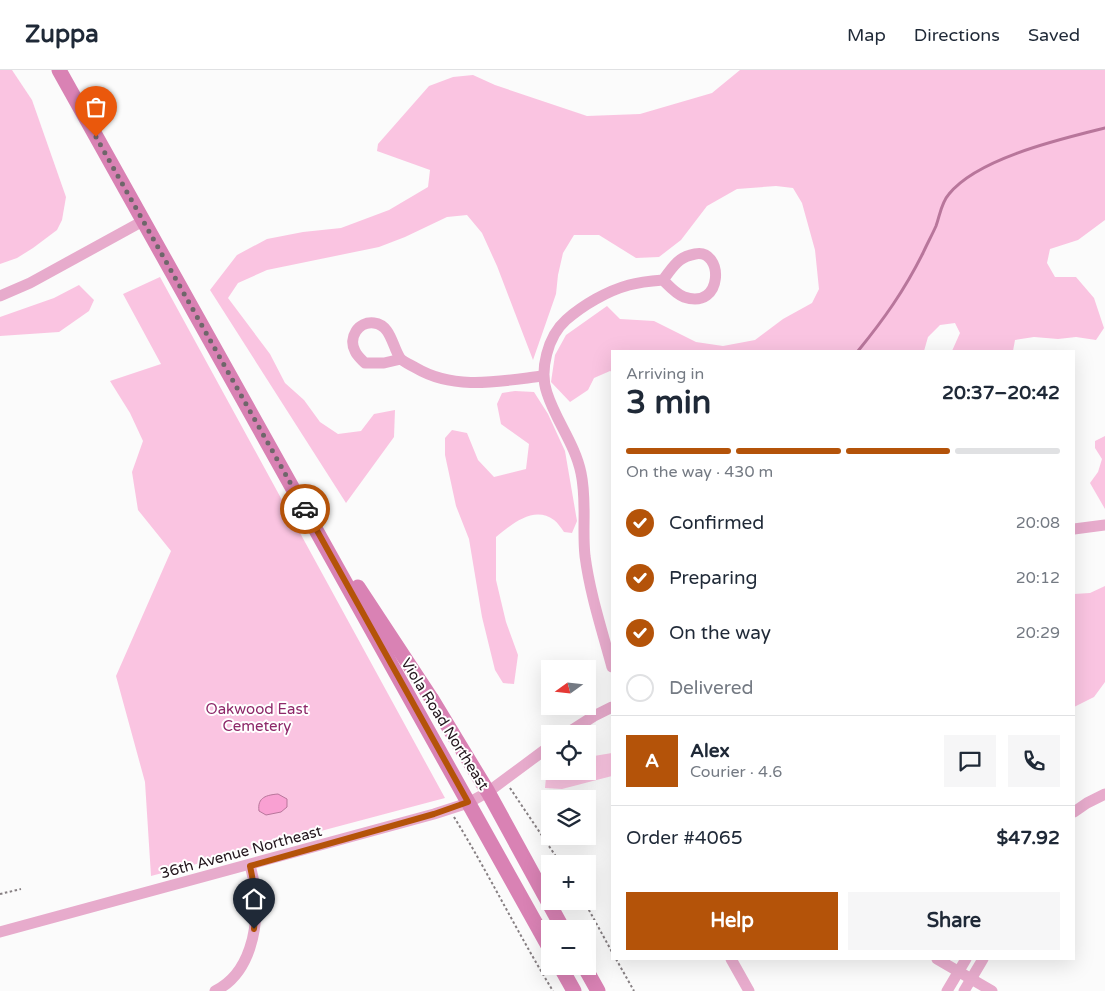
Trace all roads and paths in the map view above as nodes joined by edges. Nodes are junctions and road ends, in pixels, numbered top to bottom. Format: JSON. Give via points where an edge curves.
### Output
{"nodes":[{"id":1,"x":59,"y":70,"type":"edge"},
{"id":2,"x":143,"y":221,"type":"junction"},
{"id":3,"x":663,"y":280,"type":"junction"},
{"id":4,"x":0,"y":296,"type":"edge"},
{"id":5,"x":400,"y":359,"type":"dead end"},
{"id":6,"x":543,"y":376,"type":"junction"},
{"id":7,"x":1105,"y":525,"type":"edge"},
{"id":8,"x":315,"y":526,"type":"junction"},
{"id":9,"x":1075,"y":530,"type":"edge"},
{"id":10,"x":611,"y":663,"type":"edge"},
{"id":11,"x":611,"y":708,"type":"edge"},
{"id":12,"x":580,"y":725,"type":"edge"},
{"id":13,"x":541,"y":753,"type":"edge"},
{"id":14,"x":504,"y":780,"type":"junction"},
{"id":15,"x":488,"y":792,"type":"junction"},
{"id":16,"x":1105,"y":794,"type":"edge"},
{"id":17,"x":468,"y":802,"type":"junction"},
{"id":18,"x":449,"y":809,"type":"junction"},
{"id":19,"x":1075,"y":811,"type":"edge"},
{"id":20,"x":555,"y":855,"type":"edge"},
{"id":21,"x":250,"y":866,"type":"junction"},
{"id":22,"x":21,"y":889,"type":"dead end"},
{"id":23,"x":0,"y":894,"type":"edge"},
{"id":24,"x":589,"y":910,"type":"edge"},
{"id":25,"x":559,"y":920,"type":"edge"},
{"id":26,"x":0,"y":932,"type":"edge"},
{"id":27,"x":541,"y":933,"type":"edge"},
{"id":28,"x":611,"y":950,"type":"edge"},
{"id":29,"x":617,"y":960,"type":"edge"},
{"id":30,"x":732,"y":960,"type":"edge"},
{"id":31,"x":939,"y":960,"type":"edge"},
{"id":32,"x":965,"y":960,"type":"edge"},
{"id":33,"x":981,"y":960,"type":"edge"},
{"id":34,"x":958,"y":972,"type":"junction"},
{"id":35,"x":565,"y":975,"type":"edge"},
{"id":36,"x":971,"y":979,"type":"junction"},
{"id":37,"x":595,"y":985,"type":"edge"},
{"id":38,"x":215,"y":991,"type":"edge"},
{"id":39,"x":553,"y":991,"type":"edge"},
{"id":40,"x":573,"y":991,"type":"edge"},
{"id":41,"x":634,"y":991,"type":"edge"},
{"id":42,"x":748,"y":991,"type":"edge"},
{"id":43,"x":947,"y":991,"type":"edge"},
{"id":44,"x":964,"y":991,"type":"edge"},
{"id":45,"x":992,"y":991,"type":"edge"}],
"edges":[{"from":1,"to":2,"type":"main road","name":"Viola Road Northeast"},
{"from":2,"to":4,"type":"street"},
{"from":2,"to":8,"type":"main road","name":"Viola Road Northeast"},
{"from":3,"to":3,"type":"street","via":[[683,296],[693,299],[703,298],[716,283],[713,263],[701,253],[681,259]]},
{"from":3,"to":6,"type":"street","via":[[628,285],[584,306],[565,321],[549,348]]},
{"from":5,"to":6,"type":"street","via":[[444,380],[466,383]]},
{"from":6,"to":10,"type":"street","via":[[581,473],[585,500],[585,555]]},
{"from":7,"to":9,"type":"street"},
{"from":8,"to":15,"type":"main road","name":"Viola Road Northeast","via":[[431,698]]},
{"from":8,"to":17,"type":"main road","name":"Viola Road Northeast"},
{"from":11,"to":12,"type":"street"},
{"from":13,"to":14,"type":"street","name":"36th Avenue Northeast"},
{"from":14,"to":15,"type":"street","name":"36th Avenue Northeast"},
{"from":14,"to":20,"type":"path"},
{"from":15,"to":17,"type":"street","name":"36th Avenue Northeast"},
{"from":15,"to":25,"type":"main road","name":"Viola Road Northeast"},
{"from":16,"to":19,"type":"street"},
{"from":17,"to":18,"type":"street","name":"36th Avenue Northeast"},
{"from":17,"to":27,"type":"main road","name":"Viola Road Northeast"},
{"from":18,"to":21,"type":"street","name":"36th Avenue Northeast"},
{"from":18,"to":39,"type":"path"},
{"from":21,"to":26,"type":"street","name":"36th Avenue Northeast"},
{"from":21,"to":38,"type":"street","via":[[256,909],[250,948],[244,965],[234,978]]},
{"from":22,"to":23,"type":"path"},
{"from":24,"to":28,"type":"path"},
{"from":29,"to":41,"type":"path"},
{"from":30,"to":42,"type":"street"},
{"from":31,"to":34,"type":"street"},
{"from":32,"to":34,"type":"street"},
{"from":33,"to":36,"type":"street"},
{"from":34,"to":36,"type":"street"},
{"from":34,"to":43,"type":"street"},
{"from":35,"to":40,"type":"main road"},
{"from":36,"to":44,"type":"street"},
{"from":36,"to":45,"type":"street"},
{"from":37,"to":40,"type":"street"}]}
